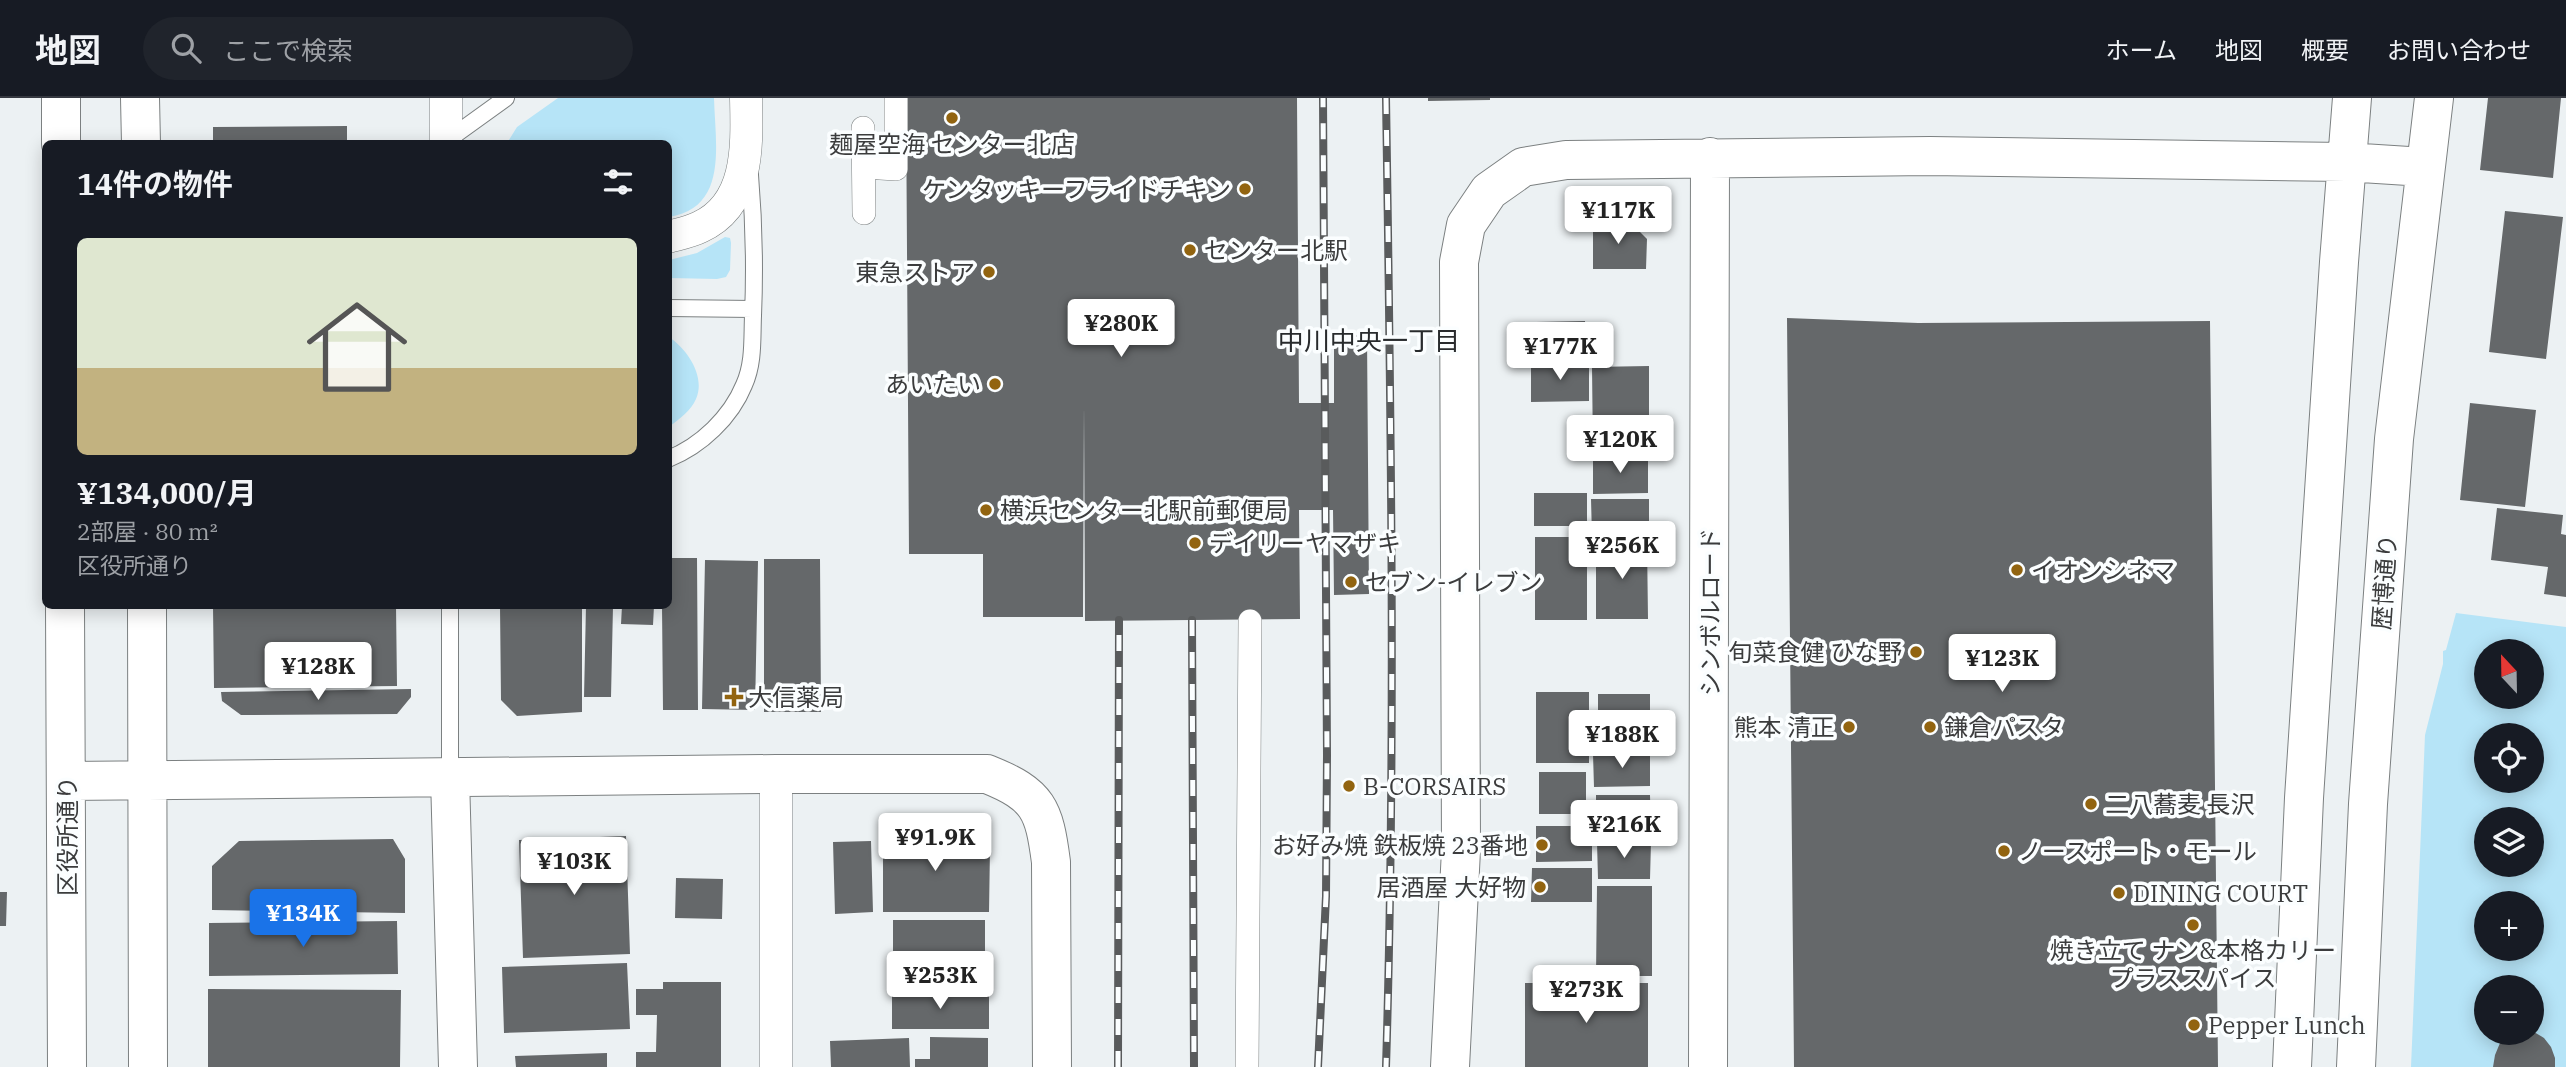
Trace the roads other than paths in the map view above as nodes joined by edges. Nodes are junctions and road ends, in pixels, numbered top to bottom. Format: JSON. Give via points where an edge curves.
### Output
{"nodes":[{"id":1,"x":61,"y":98,"type":"edge"},
{"id":2,"x":140,"y":98,"type":"edge"},
{"id":3,"x":446,"y":98,"type":"edge"},
{"id":4,"x":506,"y":98,"type":"edge"},
{"id":5,"x":746,"y":98,"type":"edge"},
{"id":6,"x":896,"y":98,"type":"edge"},
{"id":7,"x":2352,"y":98,"type":"edge"},
{"id":8,"x":2434,"y":98,"type":"edge"},
{"id":9,"x":863,"y":128,"type":"dead end"},
{"id":10,"x":747,"y":139,"type":"junction"},
{"id":11,"x":61,"y":140,"type":"edge"},
{"id":12,"x":141,"y":140,"type":"edge"},
{"id":13,"x":446,"y":140,"type":"edge"},
{"id":14,"x":450,"y":140,"type":"edge"},
{"id":15,"x":1710,"y":157,"type":"junction"},
{"id":16,"x":2346,"y":162,"type":"junction"},
{"id":17,"x":864,"y":166,"type":"junction"},
{"id":18,"x":2424,"y":167,"type":"junction"},
{"id":19,"x":864,"y":213,"type":"dead end"},
{"id":20,"x":672,"y":236,"type":"edge"},
{"id":21,"x":672,"y":308,"type":"edge"},
{"id":22,"x":753,"y":309,"type":"junction"},
{"id":23,"x":672,"y":456,"type":"edge"},
{"id":24,"x":65,"y":609,"type":"edge"},
{"id":25,"x":147,"y":609,"type":"edge"},
{"id":26,"x":450,"y":609,"type":"edge"},
{"id":27,"x":1250,"y":621,"type":"dead end"},
{"id":28,"x":776,"y":774,"type":"junction"},
{"id":29,"x":450,"y":777,"type":"junction"},
{"id":30,"x":148,"y":780,"type":"junction"},
{"id":31,"x":66,"y":781,"type":"junction"},
{"id":32,"x":67,"y":1067,"type":"edge"},
{"id":33,"x":148,"y":1067,"type":"edge"},
{"id":34,"x":458,"y":1067,"type":"edge"},
{"id":35,"x":776,"y":1067,"type":"edge"},
{"id":36,"x":1052,"y":1067,"type":"edge"},
{"id":37,"x":1247,"y":1067,"type":"edge"},
{"id":38,"x":1450,"y":1067,"type":"edge"},
{"id":39,"x":1708,"y":1067,"type":"edge"},
{"id":40,"x":2292,"y":1067,"type":"edge"},
{"id":41,"x":2356,"y":1067,"type":"edge"}],
"edges":[{"from":1,"to":11,"type":"street"},
{"from":2,"to":12,"type":"street"},
{"from":3,"to":13,"type":"street"},
{"from":4,"to":14,"type":"lane"},
{"from":5,"to":10,"type":"street"},
{"from":6,"to":17,"type":"street","via":[[896,169]]},
{"from":7,"to":16,"type":"street"},
{"from":8,"to":18,"type":"street","name":"歴博通り"},
{"from":9,"to":17,"type":"street"},
{"from":10,"to":20,"type":"street","via":[[743,173],[730,203],[701,226]]},
{"from":10,"to":22,"type":"lane","via":[[755,238]]},
{"from":15,"to":16,"type":"street"},
{"from":15,"to":38,"type":"street","via":[[1566,160],[1523,167],[1489,191],[1466,225],[1459,262],[1461,850]]},
{"from":15,"to":39,"type":"street","name":"シンボルロード"},
{"from":16,"to":18,"type":"street"},
{"from":16,"to":40,"type":"street","via":[[2304,798]]},
{"from":17,"to":19,"type":"street"},
{"from":18,"to":41,"type":"street","name":"歴博通り","via":[[2393,453],[2368,804]]},
{"from":21,"to":22,"type":"lane"},
{"from":22,"to":23,"type":"lane","via":[[752,360],[733,406],[700,441]]},
{"from":24,"to":31,"type":"street","name":"区役所通り"},
{"from":25,"to":30,"type":"street"},
{"from":26,"to":29,"type":"lane"},
{"from":27,"to":37,"type":"street"},
{"from":28,"to":29,"type":"street"},
{"from":28,"to":35,"type":"street"},
{"from":28,"to":36,"type":"street","via":[[987,774],[1017,787],[1038,808],[1047,830],[1051,862]]},
{"from":29,"to":30,"type":"street"},
{"from":29,"to":34,"type":"street"},
{"from":30,"to":31,"type":"street"},
{"from":30,"to":33,"type":"street"},
{"from":31,"to":32,"type":"street","name":"区役所通り"}]}
